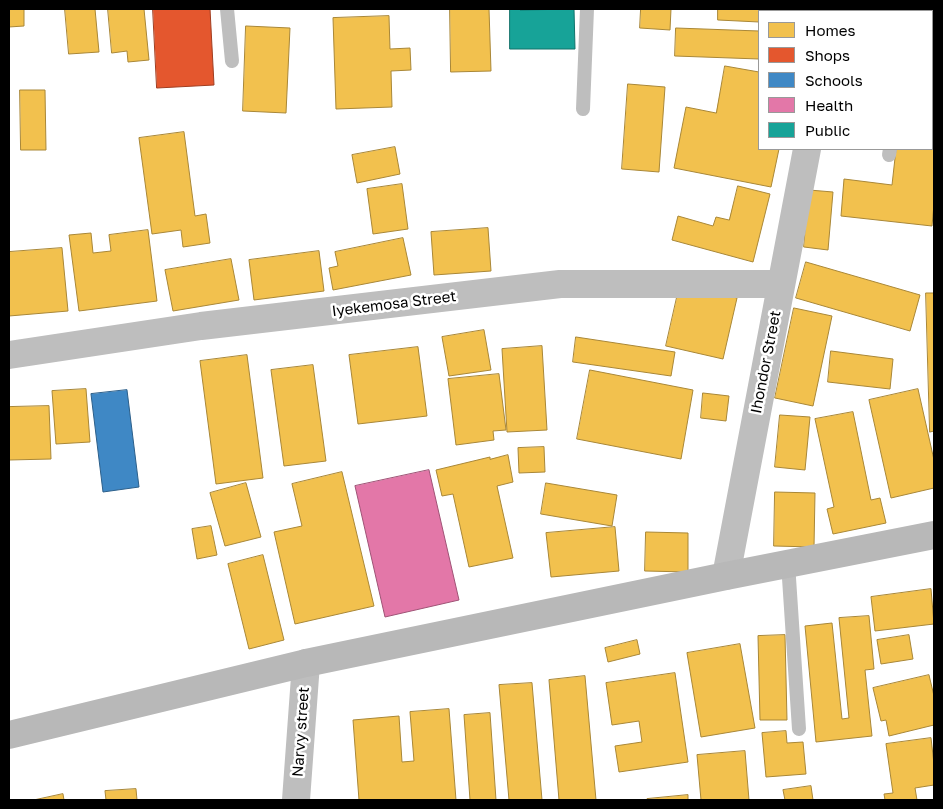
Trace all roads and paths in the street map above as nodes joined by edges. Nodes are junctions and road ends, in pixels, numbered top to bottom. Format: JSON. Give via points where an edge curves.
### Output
{"nodes":[{"id":1,"x":227,"y":9,"type":"edge"},
{"id":2,"x":587,"y":9,"type":"edge"},
{"id":3,"x":232,"y":61,"type":"dead end"},
{"id":4,"x":583,"y":109,"type":"dead end"},
{"id":5,"x":807,"y":150,"type":"edge"},
{"id":6,"x":781,"y":284,"type":"junction"},
{"id":7,"x":9,"y":355,"type":"edge"},
{"id":8,"x":934,"y":535,"type":"edge"},
{"id":9,"x":788,"y":563,"type":"junction"},
{"id":10,"x":726,"y":576,"type":"junction"},
{"id":11,"x":306,"y":663,"type":"junction"},
{"id":12,"x":800,"y":729,"type":"dead end"},
{"id":13,"x":9,"y":735,"type":"edge"},
{"id":14,"x":296,"y":800,"type":"edge"}],
"edges":[{"from":1,"to":3,"type":"lane"},
{"from":2,"to":4,"type":"lane"},
{"from":5,"to":6,"type":"street","name":"Ihondor Street"},
{"from":6,"to":7,"type":"street","name":"Iyekemosa Street","via":[[560,284],[201,326]]},
{"from":6,"to":10,"type":"street","name":"Ihondor Street"},
{"from":8,"to":9,"type":"street"},
{"from":9,"to":10,"type":"street"},
{"from":9,"to":12,"type":"lane"},
{"from":10,"to":11,"type":"street"},
{"from":11,"to":13,"type":"street"},
{"from":11,"to":14,"type":"street","name":"Narvy street"}]}
